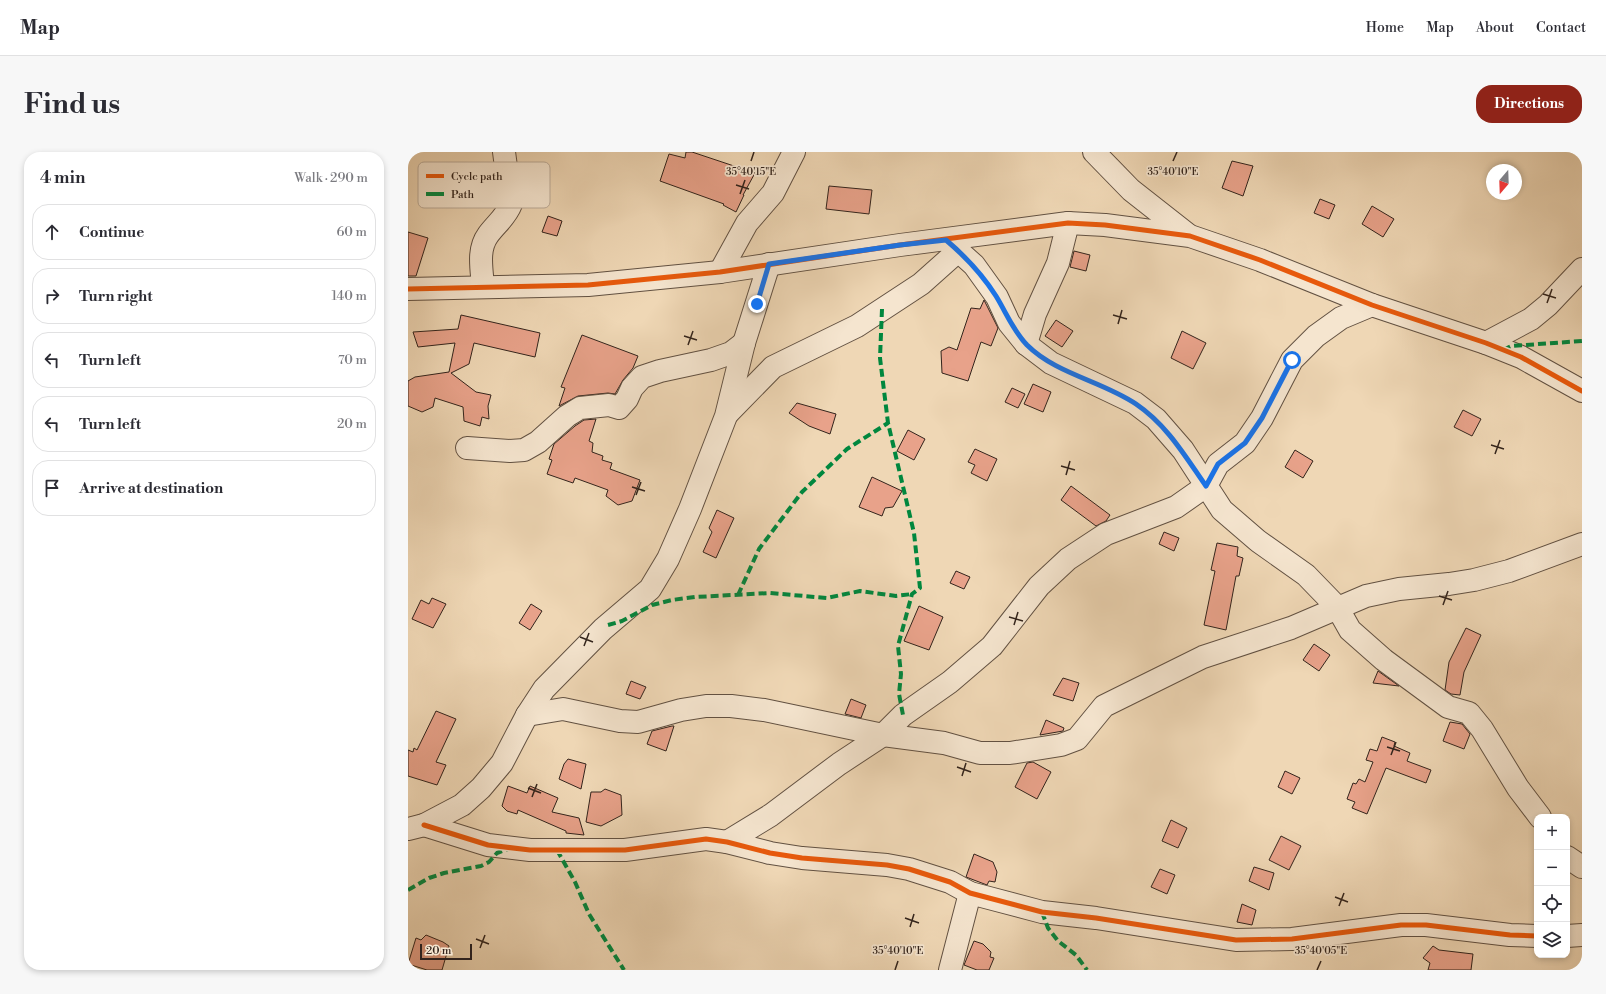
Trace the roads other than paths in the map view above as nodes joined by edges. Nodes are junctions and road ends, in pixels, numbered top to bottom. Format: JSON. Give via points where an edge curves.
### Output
{"nodes":[{"id":1,"x":504,"y":152,"type":"edge"},
{"id":2,"x":794,"y":152,"type":"edge"},
{"id":3,"x":1094,"y":152,"type":"edge"},
{"id":4,"x":505,"y":162,"type":"edge"},
{"id":5,"x":510,"y":208,"type":"edge"},
{"id":6,"x":1068,"y":223,"type":"junction"},
{"id":7,"x":1190,"y":236,"type":"junction"},
{"id":8,"x":952,"y":245,"type":"junction"},
{"id":9,"x":769,"y":264,"type":"junction"},
{"id":10,"x":1582,"y":269,"type":"edge"},
{"id":11,"x":720,"y":272,"type":"junction"},
{"id":12,"x":483,"y":288,"type":"junction"},
{"id":13,"x":408,"y":289,"type":"edge"},
{"id":14,"x":1372,"y":305,"type":"junction"},
{"id":15,"x":744,"y":343,"type":"junction"},
{"id":16,"x":1486,"y":343,"type":"junction"},
{"id":17,"x":1026,"y":344,"type":"junction"},
{"id":18,"x":1559,"y":377,"type":"junction"},
{"id":19,"x":1582,"y":381,"type":"edge"},
{"id":20,"x":1582,"y":391,"type":"edge"},
{"id":21,"x":726,"y":416,"type":"junction"},
{"id":22,"x":467,"y":448,"type":"dead end"},
{"id":23,"x":1206,"y":486,"type":"junction"},
{"id":24,"x":1582,"y":544,"type":"edge"},
{"id":25,"x":1337,"y":607,"type":"junction"},
{"id":26,"x":527,"y":715,"type":"junction"},
{"id":27,"x":883,"y":736,"type":"junction"},
{"id":28,"x":1538,"y":814,"type":"edge"},
{"id":29,"x":416,"y":827,"type":"edge"},
{"id":30,"x":727,"y":842,"type":"junction"},
{"id":31,"x":1570,"y":859,"type":"edge"},
{"id":32,"x":1582,"y":867,"type":"edge"},
{"id":33,"x":970,"y":893,"type":"junction"},
{"id":34,"x":1582,"y":935,"type":"edge"},
{"id":35,"x":1534,"y":936,"type":"edge"},
{"id":36,"x":1570,"y":936,"type":"edge"},
{"id":37,"x":950,"y":970,"type":"edge"}],
"edges":[{"from":1,"to":4,"type":"street"},
{"from":2,"to":11,"type":"street","via":[[773,193],[748,223]]},
{"from":3,"to":7,"type":"street","via":[[1131,190]]},
{"from":5,"to":12,"type":"street","via":[[483,244]]},
{"from":6,"to":7,"type":"street","via":[[1136,228]]},
{"from":6,"to":8,"type":"street"},
{"from":6,"to":17,"type":"street","via":[[1058,263],[1035,314]]},
{"from":7,"to":14,"type":"street","via":[[1260,260]]},
{"from":8,"to":9,"type":"street","via":[[900,245]]},
{"from":8,"to":17,"type":"street","via":[[974,265],[997,298],[1009,323]]},
{"from":8,"to":21,"type":"street","via":[[921,284],[857,326],[773,367]]},
{"from":9,"to":11,"type":"street"},
{"from":9,"to":15,"type":"street"},
{"from":10,"to":16,"type":"street","via":[[1531,319]]},
{"from":11,"to":12,"type":"street","via":[[588,284]]},
{"from":12,"to":13,"type":"street"},
{"from":14,"to":16,"type":"street"},
{"from":14,"to":23,"type":"street","via":[[1340,318],[1316,336],[1292,360],[1258,424],[1245,443],[1218,464]]},
{"from":15,"to":21,"type":"street"},
{"from":15,"to":22,"type":"street","via":[[731,353],[711,360],[642,377],[619,408],[609,405],[580,408],[524,450]]},
{"from":16,"to":18,"type":"street"},
{"from":17,"to":23,"type":"street","via":[[1051,362],[1134,403],[1156,419],[1183,450]]},
{"from":18,"to":19,"type":"street"},
{"from":18,"to":20,"type":"street"},
{"from":21,"to":26,"type":"street","via":[[687,516],[668,559],[650,589],[603,629],[572,660],[544,689]]},
{"from":23,"to":25,"type":"street","via":[[1222,510],[1258,541],[1306,575]]},
{"from":23,"to":27,"type":"street","via":[[1176,507],[1106,534],[1068,559],[1039,586],[992,646],[950,682],[903,715]]},
{"from":24,"to":25,"type":"street","via":[[1509,571],[1449,584],[1382,592]]},
{"from":25,"to":27,"type":"street","via":[[1291,628],[1203,657],[1104,706],[1077,739],[1061,745],[1010,753],[980,753],[944,743]]},
{"from":25,"to":28,"type":"street","via":[[1350,630],[1384,660],[1448,707],[1469,713]]},
{"from":26,"to":27,"type":"street","via":[[563,709],[620,721],[638,722],[681,710],[730,706],[764,710]]},
{"from":26,"to":29,"type":"street","via":[[502,762],[481,788],[462,805]]},
{"from":27,"to":30,"type":"street","via":[[839,764],[771,815]]},
{"from":29,"to":30,"type":"street","via":[[488,845],[522,850],[625,850],[706,839]]},
{"from":30,"to":33,"type":"street","via":[[802,858],[910,869],[950,882]]},
{"from":31,"to":32,"type":"street"},
{"from":33,"to":35,"type":"street","via":[[1042,912],[1236,940],[1292,939],[1401,925],[1426,925]]},
{"from":33,"to":37,"type":"street"},
{"from":34,"to":36,"type":"street"}]}
